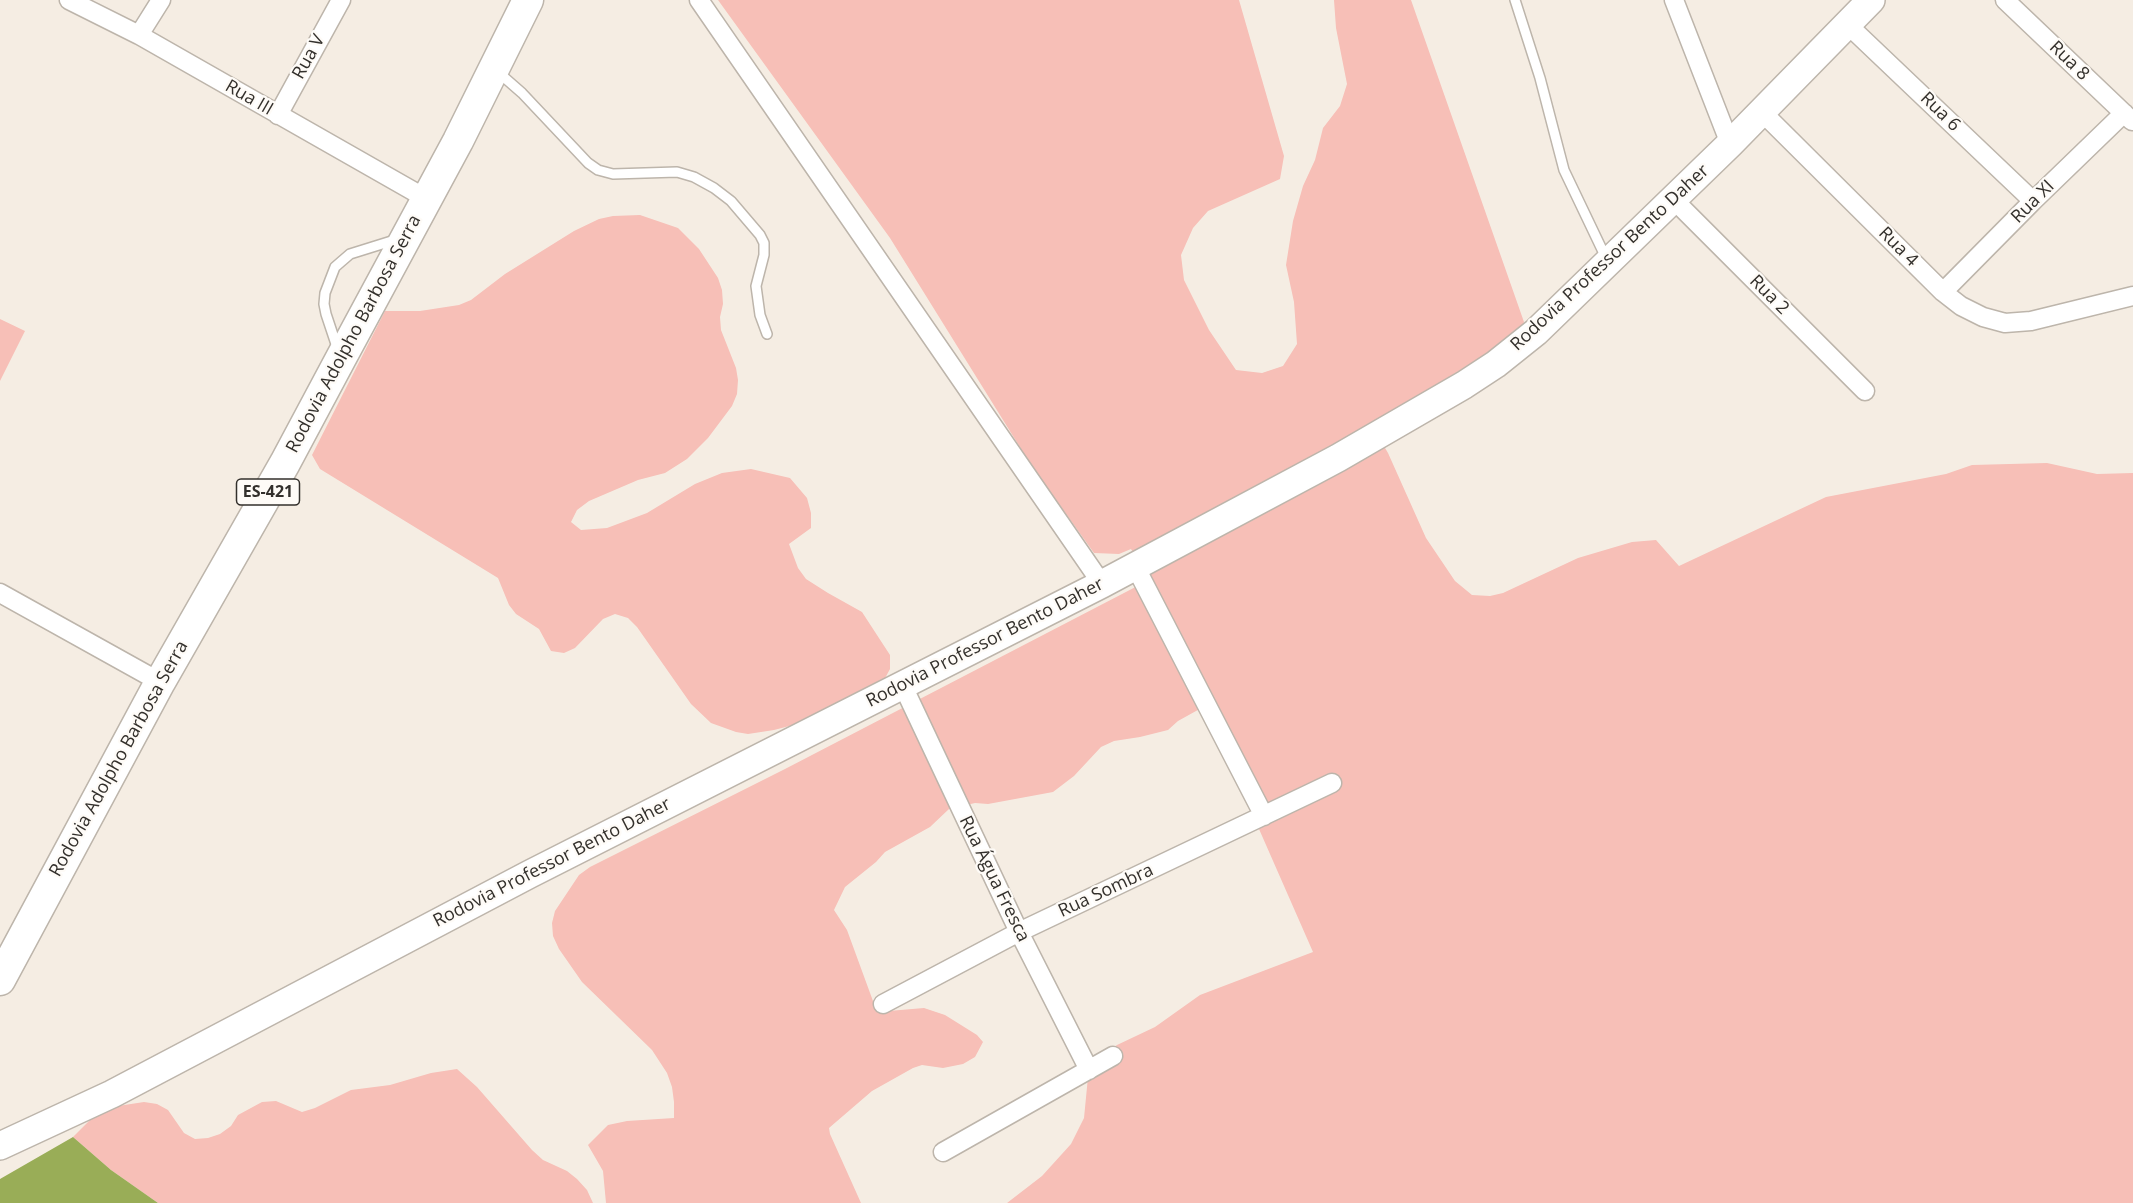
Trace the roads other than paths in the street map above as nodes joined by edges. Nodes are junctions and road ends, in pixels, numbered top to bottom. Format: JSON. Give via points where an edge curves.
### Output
{"nodes":[{"id":1,"x":69,"y":0,"type":"edge"},
{"id":2,"x":161,"y":0,"type":"edge"},
{"id":3,"x":341,"y":0,"type":"edge"},
{"id":4,"x":528,"y":0,"type":"edge"},
{"id":5,"x":699,"y":0,"type":"edge"},
{"id":6,"x":1515,"y":0,"type":"edge"},
{"id":7,"x":1674,"y":0,"type":"edge"},
{"id":8,"x":2005,"y":0,"type":"edge"},
{"id":9,"x":1869,"y":1,"type":"edge"},
{"id":10,"x":1847,"y":24,"type":"junction"},
{"id":11,"x":139,"y":35,"type":"junction"},
{"id":12,"x":494,"y":68,"type":"junction"},
{"id":13,"x":1762,"y":112,"type":"junction"},
{"id":14,"x":278,"y":115,"type":"junction"},
{"id":15,"x":2129,"y":118,"type":"edge"},
{"id":16,"x":1730,"y":144,"type":"junction"},
{"id":17,"x":427,"y":199,"type":"junction"},
{"id":18,"x":1674,"y":200,"type":"junction"},
{"id":19,"x":2033,"y":201,"type":"junction"},
{"id":20,"x":406,"y":237,"type":"junction"},
{"id":21,"x":1608,"y":263,"type":"junction"},
{"id":22,"x":1943,"y":292,"type":"junction"},
{"id":23,"x":2133,"y":296,"type":"edge"},
{"id":24,"x":766,"y":334,"type":"dead end"},
{"id":25,"x":341,"y":358,"type":"junction"},
{"id":26,"x":1865,"y":392,"type":"dead end"},
{"id":27,"x":1135,"y":566,"type":"junction"},
{"id":28,"x":1102,"y":584,"type":"junction"},
{"id":29,"x":0,"y":593,"type":"edge"},
{"id":30,"x":160,"y":682,"type":"junction"},
{"id":31,"x":903,"y":686,"type":"junction"},
{"id":32,"x":1332,"y":783,"type":"dead end"},
{"id":33,"x":1264,"y":816,"type":"junction"},
{"id":34,"x":1019,"y":932,"type":"junction"},
{"id":35,"x":0,"y":980,"type":"edge"},
{"id":36,"x":883,"y":1004,"type":"dead end"},
{"id":37,"x":1113,"y":1056,"type":"dead end"},
{"id":38,"x":1089,"y":1070,"type":"junction"},
{"id":39,"x":0,"y":1146,"type":"edge"},
{"id":40,"x":943,"y":1152,"type":"dead end"}],
"edges":[{"from":1,"to":11,"type":"street","name":"Rua III"},
{"from":2,"to":11,"type":"street"},
{"from":3,"to":14,"type":"street","name":"Rua V"},
{"from":4,"to":12,"type":"main road","name":"Rodovia Adolpho Barbosa Serra","number":"ES-421"},
{"from":5,"to":28,"type":"street"},
{"from":6,"to":21,"type":"lane","via":[[1564,170]]},
{"from":7,"to":16,"type":"street"},
{"from":8,"to":15,"type":"street","name":"Rua 8"},
{"from":9,"to":10,"type":"street","name":"Rodovia Professor Bento Daher"},
{"from":10,"to":13,"type":"street","name":"Rodovia Professor Bento Daher"},
{"from":10,"to":19,"type":"street","name":"Rua 6"},
{"from":11,"to":14,"type":"street","name":"Rua III"},
{"from":12,"to":17,"type":"main road","name":"Rodovia Adolpho Barbosa Serra","number":"ES-421"},
{"from":12,"to":24,"type":"lane","via":[[598,170],[637,175],[677,172],[694,177],[732,201],[764,243],[756,286]]},
{"from":13,"to":16,"type":"street","name":"Rodovia Professor Bento Daher"},
{"from":13,"to":22,"type":"street","name":"Rua 4"},
{"from":14,"to":17,"type":"street","name":"Rua III"},
{"from":15,"to":19,"type":"street","name":"Rua XI"},
{"from":16,"to":18,"type":"street","name":"Rodovia Professor Bento Daher"},
{"from":17,"to":20,"type":"main road","name":"Rodovia Adolpho Barbosa Serra","number":"ES-421"},
{"from":18,"to":21,"type":"street","name":"Rodovia Professor Bento Daher"},
{"from":18,"to":26,"type":"street","name":"Rua 2"},
{"from":19,"to":22,"type":"street","name":"Rua XI"},
{"from":20,"to":25,"type":"main road","name":"Rodovia Adolpho Barbosa Serra","number":"ES-421"},
{"from":20,"to":25,"type":"lane","via":[[350,254],[335,267],[324,304]]},
{"from":21,"to":27,"type":"street","name":"Rodovia Professor Bento Daher","via":[[1536,332],[1464,385],[1338,458]]},
{"from":22,"to":23,"type":"street","name":"Rua 4","via":[[1983,317],[2006,323],[2031,321]]},
{"from":25,"to":30,"type":"main road","name":"Rodovia Adolpho Barbosa Serra","number":"ES-421"},
{"from":27,"to":28,"type":"street","name":"Rodovia Professor Bento Daher"},
{"from":27,"to":33,"type":"street"},
{"from":28,"to":31,"type":"street","name":"Rodovia Professor Bento Daher"},
{"from":29,"to":30,"type":"street"},
{"from":30,"to":35,"type":"main road","name":"Rodovia Adolpho Barbosa Serra","number":"ES-421"},
{"from":31,"to":34,"type":"street","name":"Rua Água Fresca"},
{"from":31,"to":39,"type":"street","name":"Rodovia Professor Bento Daher","via":[[530,874],[112,1094]]},
{"from":32,"to":33,"type":"street","name":"Rua Sombra"},
{"from":33,"to":34,"type":"street","name":"Rua Sombra"},
{"from":34,"to":36,"type":"street","name":"Rua Sombra"},
{"from":34,"to":38,"type":"street","name":"Rua Água Fresca"},
{"from":37,"to":38,"type":"street"},
{"from":38,"to":40,"type":"street"}]}
